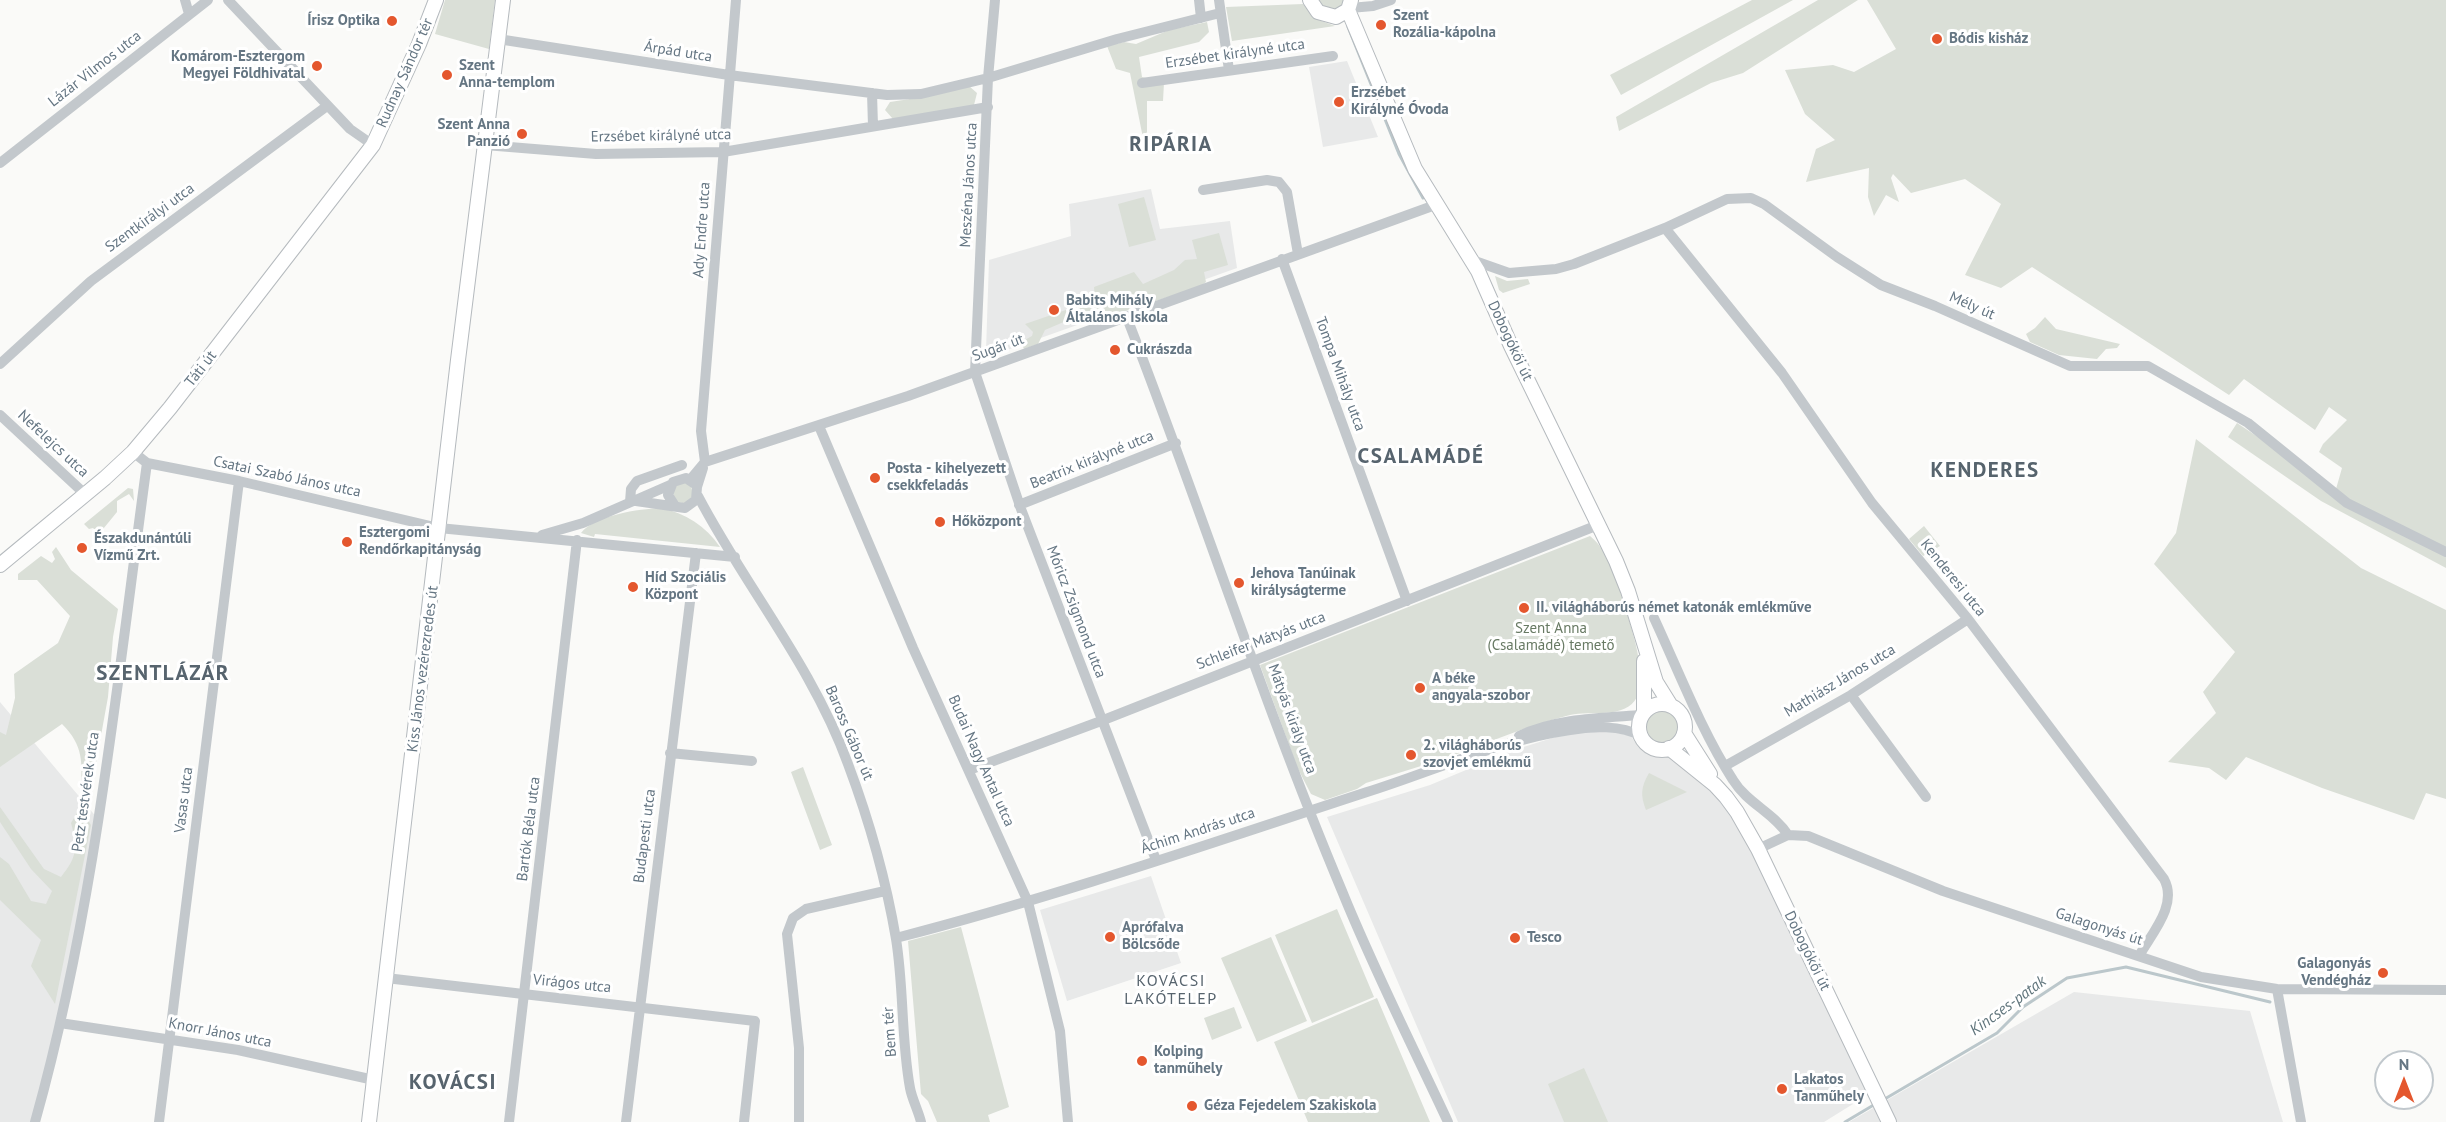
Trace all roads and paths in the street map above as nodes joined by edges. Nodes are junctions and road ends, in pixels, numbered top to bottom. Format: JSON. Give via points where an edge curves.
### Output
{"nodes":[{"id":1,"x":185,"y":0,"type":"edge"},
{"id":2,"x":208,"y":0,"type":"edge"},
{"id":3,"x":228,"y":0,"type":"edge"},
{"id":4,"x":436,"y":0,"type":"edge"},
{"id":5,"x":503,"y":0,"type":"edge"},
{"id":6,"x":736,"y":0,"type":"edge"},
{"id":7,"x":994,"y":0,"type":"edge"},
{"id":8,"x":1199,"y":0,"type":"edge"},
{"id":9,"x":1219,"y":0,"type":"edge"},
{"id":10,"x":1298,"y":0,"type":"edge"},
{"id":11,"x":1391,"y":0,"type":"edge"},
{"id":12,"x":1311,"y":2,"type":"edge"},
{"id":13,"x":1348,"y":7,"type":"edge"},
{"id":14,"x":1220,"y":13,"type":"junction"},
{"id":15,"x":189,"y":14,"type":"junction"},
{"id":16,"x":1201,"y":18,"type":"junction"},
{"id":17,"x":498,"y":39,"type":"junction"},
{"id":18,"x":1333,"y":56,"type":"dead end"},
{"id":19,"x":1229,"y":70,"type":"junction"},
{"id":20,"x":729,"y":75,"type":"junction"},
{"id":21,"x":988,"y":78,"type":"junction"},
{"id":22,"x":1142,"y":83,"type":"dead end"},
{"id":23,"x":872,"y":93,"type":"junction"},
{"id":24,"x":327,"y":106,"type":"junction"},
{"id":25,"x":988,"y":106,"type":"junction"},
{"id":26,"x":873,"y":126,"type":"junction"},
{"id":27,"x":373,"y":145,"type":"junction"},
{"id":28,"x":485,"y":145,"type":"junction"},
{"id":29,"x":723,"y":152,"type":"junction"},
{"id":30,"x":0,"y":163,"type":"edge"},
{"id":31,"x":1203,"y":190,"type":"dead end"},
{"id":32,"x":1438,"y":204,"type":"junction"},
{"id":33,"x":1665,"y":228,"type":"junction"},
{"id":34,"x":1298,"y":254,"type":"junction"},
{"id":35,"x":1282,"y":259,"type":"junction"},
{"id":36,"x":1472,"y":260,"type":"junction"},
{"id":37,"x":1127,"y":318,"type":"junction"},
{"id":38,"x":0,"y":364,"type":"edge"},
{"id":39,"x":975,"y":372,"type":"junction"},
{"id":40,"x":0,"y":415,"type":"edge"},
{"id":41,"x":819,"y":426,"type":"junction"},
{"id":42,"x":1176,"y":442,"type":"junction"},
{"id":43,"x":133,"y":452,"type":"junction"},
{"id":44,"x":705,"y":462,"type":"junction"},
{"id":45,"x":147,"y":463,"type":"junction"},
{"id":46,"x":682,"y":465,"type":"dead end"},
{"id":47,"x":239,"y":482,"type":"junction"},
{"id":48,"x":670,"y":485,"type":"junction"},
{"id":49,"x":695,"y":487,"type":"junction"},
{"id":50,"x":86,"y":495,"type":"junction"},
{"id":51,"x":632,"y":501,"type":"junction"},
{"id":52,"x":1019,"y":505,"type":"junction"},
{"id":53,"x":675,"y":506,"type":"junction"},
{"id":54,"x":690,"y":507,"type":"junction"},
{"id":55,"x":1598,"y":525,"type":"junction"},
{"id":56,"x":714,"y":527,"type":"junction"},
{"id":57,"x":439,"y":528,"type":"junction"},
{"id":58,"x":536,"y":537,"type":"junction"},
{"id":59,"x":577,"y":540,"type":"junction"},
{"id":60,"x":2446,"y":552,"type":"edge"},
{"id":61,"x":696,"y":553,"type":"junction"},
{"id":62,"x":735,"y":557,"type":"junction"},
{"id":63,"x":0,"y":565,"type":"edge"},
{"id":64,"x":1407,"y":601,"type":"junction"},
{"id":65,"x":1654,"y":618,"type":"dead end"},
{"id":66,"x":1968,"y":619,"type":"junction"},
{"id":67,"x":1643,"y":644,"type":"junction"},
{"id":68,"x":1254,"y":660,"type":"junction"},
{"id":69,"x":1851,"y":695,"type":"junction"},
{"id":70,"x":1671,"y":706,"type":"junction"},
{"id":71,"x":1643,"y":714,"type":"junction"},
{"id":72,"x":1101,"y":721,"type":"junction"},
{"id":73,"x":1684,"y":733,"type":"junction"},
{"id":74,"x":1641,"y":736,"type":"junction"},
{"id":75,"x":1506,"y":744,"type":"junction"},
{"id":76,"x":1670,"y":748,"type":"junction"},
{"id":77,"x":670,"y":753,"type":"junction"},
{"id":78,"x":752,"y":761,"type":"dead end"},
{"id":79,"x":1725,"y":766,"type":"junction"},
{"id":80,"x":969,"y":770,"type":"junction"},
{"id":81,"x":1715,"y":785,"type":"junction"},
{"id":82,"x":1926,"y":797,"type":"dead end"},
{"id":83,"x":1309,"y":810,"type":"junction"},
{"id":84,"x":1788,"y":835,"type":"junction"},
{"id":85,"x":1758,"y":849,"type":"junction"},
{"id":86,"x":1156,"y":860,"type":"junction"},
{"id":87,"x":885,"y":891,"type":"junction"},
{"id":88,"x":1028,"y":902,"type":"junction"},
{"id":89,"x":896,"y":938,"type":"junction"},
{"id":90,"x":2139,"y":956,"type":"junction"},
{"id":91,"x":386,"y":978,"type":"junction"},
{"id":92,"x":2277,"y":989,"type":"junction"},
{"id":93,"x":2446,"y":990,"type":"edge"},
{"id":94,"x":525,"y":994,"type":"junction"},
{"id":95,"x":640,"y":1007,"type":"junction"},
{"id":96,"x":60,"y":1023,"type":"junction"},
{"id":97,"x":169,"y":1038,"type":"junction"},
{"id":98,"x":374,"y":1080,"type":"junction"},
{"id":99,"x":35,"y":1122,"type":"edge"},
{"id":100,"x":159,"y":1122,"type":"edge"},
{"id":101,"x":369,"y":1122,"type":"edge"},
{"id":102,"x":509,"y":1122,"type":"edge"},
{"id":103,"x":626,"y":1122,"type":"edge"},
{"id":104,"x":744,"y":1122,"type":"edge"},
{"id":105,"x":799,"y":1122,"type":"edge"},
{"id":106,"x":921,"y":1122,"type":"edge"},
{"id":107,"x":1068,"y":1122,"type":"edge"},
{"id":108,"x":1448,"y":1122,"type":"edge"},
{"id":109,"x":1889,"y":1122,"type":"edge"},
{"id":110,"x":2301,"y":1122,"type":"edge"}],
"edges":[{"from":1,"to":15,"type":"street"},
{"from":2,"to":15,"type":"street","name":"Lázár Vilmos utca"},
{"from":3,"to":24,"type":"street"},
{"from":4,"to":27,"type":"main road","name":"Rudnay Sándor tér"},
{"from":5,"to":17,"type":"main road"},
{"from":6,"to":20,"type":"street","name":"Ady Endre utca"},
{"from":7,"to":21,"type":"street","name":"Meszéna János utca"},
{"from":8,"to":16,"type":"street"},
{"from":9,"to":14,"type":"street"},
{"from":10,"to":12,"type":"main road"},
{"from":11,"to":13,"type":"street"},
{"from":12,"to":13,"type":"main road","via":[[1318,12],[1330,17]]},
{"from":13,"to":32,"type":"main road","name":"Dobogókői út","via":[[1415,169]]},
{"from":14,"to":16,"type":"street"},
{"from":14,"to":19,"type":"street"},
{"from":15,"to":30,"type":"street","name":"Lázár Vilmos utca"},
{"from":16,"to":21,"type":"street"},
{"from":17,"to":20,"type":"street","name":"Árpád utca"},
{"from":17,"to":28,"type":"main road"},
{"from":18,"to":19,"type":"street","name":"Erzsébet királyné utca"},
{"from":19,"to":22,"type":"street","name":"Erzsébet királyné utca"},
{"from":20,"to":23,"type":"street","name":"Árpád utca"},
{"from":20,"to":29,"type":"street","name":"Ady Endre utca"},
{"from":21,"to":23,"type":"street","via":[[921,94]]},
{"from":21,"to":25,"type":"street","name":"Meszéna János utca"},
{"from":23,"to":26,"type":"street"},
{"from":24,"to":27,"type":"street"},
{"from":24,"to":38,"type":"street","name":"Szentkirályi utca","via":[[90,281]]},
{"from":25,"to":26,"type":"street","name":"Erzsébet királyné utca"},
{"from":25,"to":39,"type":"street","name":"Meszéna János utca"},
{"from":26,"to":29,"type":"street","name":"Erzsébet királyné utca"},
{"from":27,"to":43,"type":"main road","name":"Táti út"},
{"from":28,"to":29,"type":"street","name":"Erzsébet királyné utca","via":[[596,154]]},
{"from":28,"to":57,"type":"main road","name":"Kiss János vezérezredes út"},
{"from":29,"to":44,"type":"street","name":"Ady Endre utca","via":[[701,431]]},
{"from":31,"to":34,"type":"street","via":[[1268,180],[1279,182],[1287,192]]},
{"from":32,"to":34,"type":"street","name":"Sugár út"},
{"from":32,"to":36,"type":"main road","name":"Dobogókői út"},
{"from":33,"to":36,"type":"street","name":"Mély út","via":[[1574,264],[1547,270],[1509,273]]},
{"from":33,"to":60,"type":"street","name":"Mély út","via":[[1728,199],[1758,200],[1881,285],[2070,366],[2148,366],[2248,423],[2347,503]]},
{"from":33,"to":66,"type":"street","name":"Kenderesi utca","via":[[1782,373],[1872,503]]},
{"from":34,"to":35,"type":"street","name":"Sugár út"},
{"from":35,"to":37,"type":"street","name":"Sugár út"},
{"from":35,"to":64,"type":"street","name":"Tompa Mihály utca"},
{"from":36,"to":55,"type":"main road","name":"Dobogókői út"},
{"from":37,"to":39,"type":"street","name":"Sugár út"},
{"from":37,"to":42,"type":"street","name":"Mátyás király utca"},
{"from":39,"to":41,"type":"street","name":"Sugár út"},
{"from":39,"to":52,"type":"street","name":"Móricz Zsigmond utca"},
{"from":40,"to":50,"type":"street","name":"Nefelejcs utca"},
{"from":41,"to":44,"type":"street","name":"Sugár út"},
{"from":41,"to":80,"type":"street","name":"Budai Nagy Antal utca"},
{"from":42,"to":52,"type":"street","name":"Beatrix királyné utca"},
{"from":42,"to":68,"type":"street","name":"Mátyás király utca"},
{"from":43,"to":45,"type":"street","name":"Csatai Szabó János utca"},
{"from":43,"to":50,"type":"main road","name":"Táti út"},
{"from":44,"to":49,"type":"street"},
{"from":45,"to":47,"type":"street","name":"Csatai Szabó János utca"},
{"from":45,"to":96,"type":"street","name":"Petz testvérek utca","via":[[93,848]]},
{"from":46,"to":51,"type":"street","via":[[637,481]]},
{"from":47,"to":57,"type":"street","name":"Csatai Szabó János utca"},
{"from":47,"to":97,"type":"street","name":"Vasas utca"},
{"from":48,"to":49,"type":"street","via":[[677,479]]},
{"from":48,"to":51,"type":"street"},
{"from":48,"to":53,"type":"street","via":[[669,499]]},
{"from":49,"to":54,"type":"street"},
{"from":49,"to":56,"type":"street"},
{"from":50,"to":63,"type":"main road","name":"Táti út"},
{"from":51,"to":53,"type":"street"},
{"from":51,"to":58,"type":"street","via":[[583,523]]},
{"from":52,"to":72,"type":"street","name":"Móricz Zsigmond utca"},
{"from":53,"to":54,"type":"street"},
{"from":54,"to":56,"type":"street"},
{"from":55,"to":64,"type":"street","name":"Schleifer Mátyás utca"},
{"from":55,"to":67,"type":"main road","name":"Dobogókői út","via":[[1628,591]]},
{"from":56,"to":62,"type":"street","name":"Baross Gábor út"},
{"from":57,"to":58,"type":"street"},
{"from":57,"to":91,"type":"main road","name":"Kiss János vezérezredes út"},
{"from":58,"to":59,"type":"street"},
{"from":59,"to":61,"type":"street"},
{"from":59,"to":94,"type":"street","name":"Bartók Béla utca"},
{"from":61,"to":62,"type":"street"},
{"from":61,"to":77,"type":"street","name":"Budapesti utca"},
{"from":62,"to":87,"type":"street","name":"Baross Gábor út","via":[[828,716],[860,798]]},
{"from":64,"to":68,"type":"street","name":"Schleifer Mátyás utca"},
{"from":65,"to":79,"type":"street"},
{"from":66,"to":69,"type":"street","name":"Mathiász János utca"},
{"from":66,"to":90,"type":"street","name":"Kenderesi utca","via":[[2168,886],[2168,907]]},
{"from":67,"to":70,"type":"main road","name":"Dobogókői út","via":[[1656,682]]},
{"from":67,"to":71,"type":"main road","name":"Dobogókői út"},
{"from":68,"to":72,"type":"street","name":"Schleifer Mátyás utca"},
{"from":68,"to":83,"type":"street","name":"Mátyás király utca"},
{"from":69,"to":79,"type":"street","name":"Mathiász János utca"},
{"from":69,"to":82,"type":"street"},
{"from":70,"to":71,"type":"main road","via":[[1659,704]]},
{"from":70,"to":73,"type":"main road","via":[[1683,717]]},
{"from":71,"to":74,"type":"main road"},
{"from":71,"to":75,"type":"street","name":"Áchim András utca","via":[[1548,726]]},
{"from":72,"to":80,"type":"street","name":"Schleifer Mátyás utca"},
{"from":72,"to":86,"type":"street","name":"Móricz Zsigmond utca"},
{"from":73,"to":76,"type":"main road"},
{"from":73,"to":81,"type":"main road","name":"Dobogókői út"},
{"from":74,"to":75,"type":"street","name":"Áchim András utca","via":[[1594,728],[1565,730]]},
{"from":74,"to":76,"type":"main road","via":[[1653,748]]},
{"from":75,"to":83,"type":"street","name":"Áchim András utca"},
{"from":76,"to":81,"type":"main road","name":"Dobogókői út"},
{"from":77,"to":78,"type":"street"},
{"from":77,"to":95,"type":"street","name":"Budapesti utca"},
{"from":79,"to":84,"type":"street","via":[[1738,788],[1781,824]]},
{"from":80,"to":88,"type":"street","name":"Budai Nagy Antal utca"},
{"from":81,"to":85,"type":"main road","name":"Dobogókői út","via":[[1737,812]]},
{"from":83,"to":86,"type":"street","name":"Áchim András utca"},
{"from":83,"to":108,"type":"street","name":"Mátyás király utca","via":[[1365,945]]},
{"from":84,"to":85,"type":"street"},
{"from":84,"to":90,"type":"street","name":"Galagonyás út","via":[[1819,839],[1943,891]]},
{"from":85,"to":109,"type":"main road","name":"Dobogókői út"},
{"from":86,"to":88,"type":"street","name":"Áchim András utca"},
{"from":87,"to":89,"type":"street","name":"Baross Gábor út"},
{"from":87,"to":105,"type":"street","via":[[806,909],[790,923],[787,942],[799,1048]]},
{"from":88,"to":89,"type":"street","name":"Áchim András utca"},
{"from":88,"to":107,"type":"street","name":"Budai Nagy Antal utca","via":[[1060,1031]]},
{"from":89,"to":106,"type":"street","name":"Bem tér","via":[[910,1089]]},
{"from":90,"to":92,"type":"street","name":"Galagonyás út","via":[[2201,977]]},
{"from":91,"to":94,"type":"street","name":"Virágos utca"},
{"from":91,"to":98,"type":"main road","name":"Kiss János vezérezredes út"},
{"from":92,"to":93,"type":"street","name":"Galagonyás út"},
{"from":92,"to":110,"type":"street"},
{"from":94,"to":95,"type":"street","name":"Virágos utca"},
{"from":94,"to":102,"type":"street","name":"Bartók Béla utca"},
{"from":95,"to":103,"type":"street","name":"Budapesti utca"},
{"from":95,"to":104,"type":"street","name":"Virágos utca","via":[[755,1021]]},
{"from":96,"to":97,"type":"street","name":"Knorr János utca"},
{"from":96,"to":99,"type":"street","name":"Petz testvérek utca"},
{"from":97,"to":98,"type":"street","name":"Knorr János utca"},
{"from":97,"to":100,"type":"street","name":"Vasas utca"},
{"from":98,"to":101,"type":"main road","name":"Kiss János vezérezredes út"}]}
